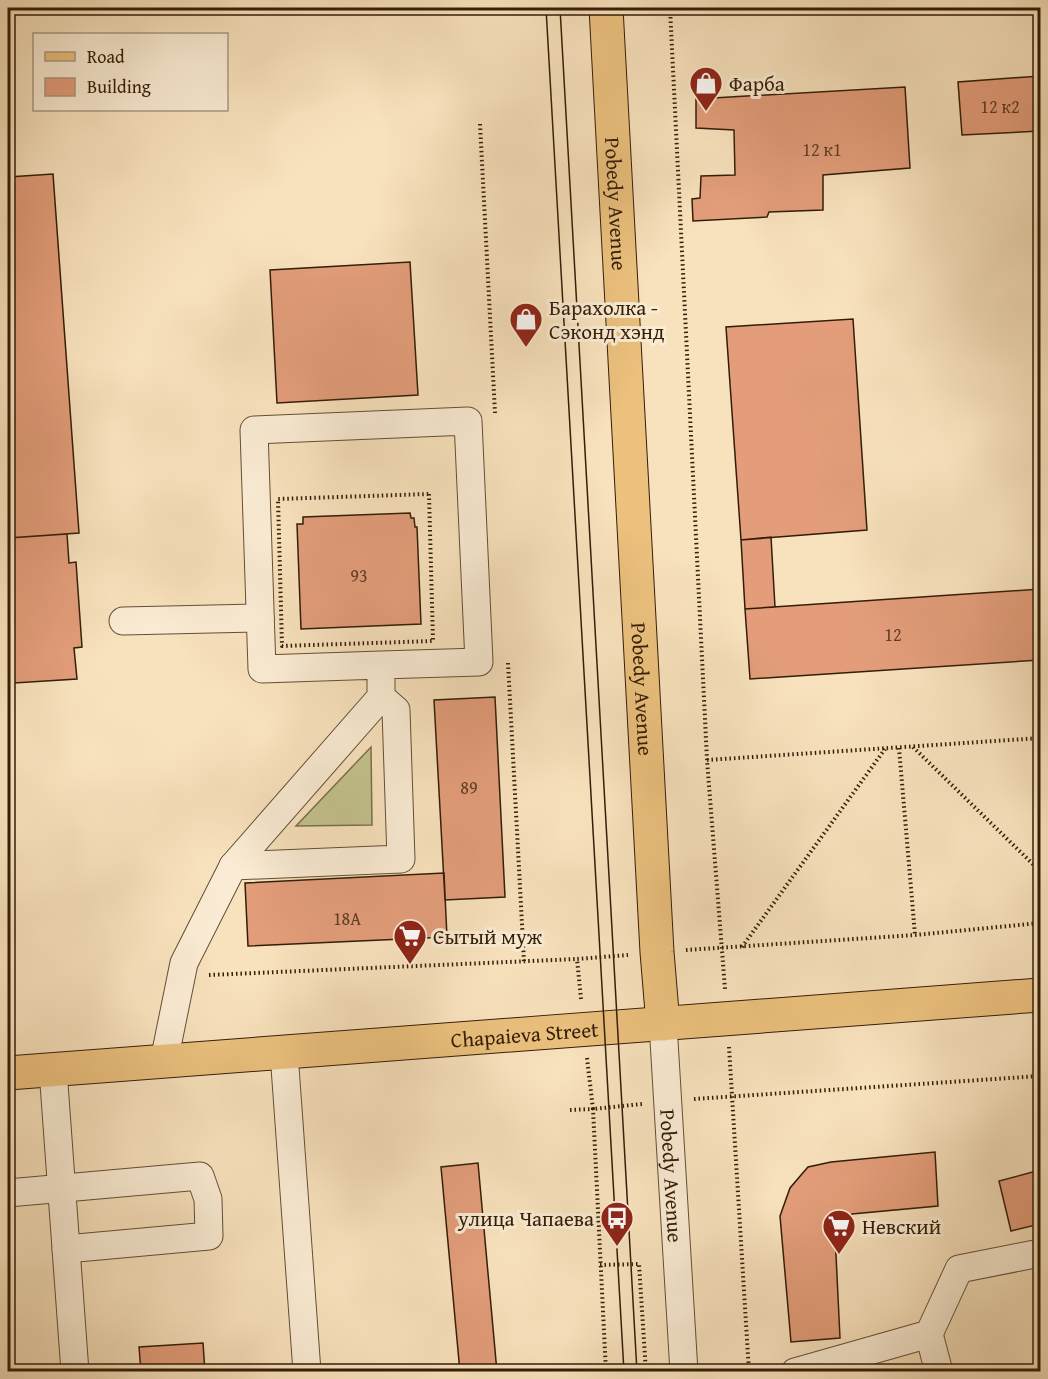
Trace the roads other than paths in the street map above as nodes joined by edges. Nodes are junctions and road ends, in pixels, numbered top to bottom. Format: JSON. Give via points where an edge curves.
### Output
{"nodes":[{"id":1,"x":606,"y":8,"type":"edge"},
{"id":2,"x":260,"y":618,"type":"junction"},
{"id":3,"x":123,"y":621,"type":"dead end"},
{"id":4,"x":381,"y":665,"type":"junction"},
{"id":5,"x":381,"y":697,"type":"junction"},
{"id":6,"x":233,"y":866,"type":"junction"},
{"id":7,"x":1041,"y":995,"type":"edge"},
{"id":8,"x":663,"y":1024,"type":"junction"},
{"id":9,"x":284,"y":1053,"type":"junction"},
{"id":10,"x":164,"y":1061,"type":"junction"},
{"id":11,"x":53,"y":1070,"type":"junction"},
{"id":12,"x":8,"y":1073,"type":"edge"},
{"id":13,"x":64,"y":1189,"type":"junction"},
{"id":14,"x":8,"y":1193,"type":"edge"},
{"id":15,"x":66,"y":1249,"type":"junction"},
{"id":16,"x":1041,"y":1253,"type":"edge"},
{"id":17,"x":929,"y":1334,"type":"junction"},
{"id":18,"x":75,"y":1371,"type":"edge"},
{"id":19,"x":307,"y":1371,"type":"edge"},
{"id":20,"x":684,"y":1371,"type":"edge"},
{"id":21,"x":795,"y":1371,"type":"edge"},
{"id":22,"x":939,"y":1371,"type":"edge"}],
"edges":[{"from":1,"to":8,"type":"main road","name":"Pobedy Avenue"},
{"from":2,"to":3,"type":"street"},
{"from":2,"to":4,"type":"street","via":[[262,669]]},
{"from":2,"to":4,"type":"street","via":[[254,430],[468,421],[479,662]]},
{"from":4,"to":5,"type":"street"},
{"from":5,"to":6,"type":"street"},
{"from":5,"to":6,"type":"street","via":[[396,710],[401,859]]},
{"from":6,"to":10,"type":"street","via":[[183,963]]},
{"from":7,"to":8,"type":"main road","name":"Chapaieva Street"},
{"from":8,"to":9,"type":"main road","name":"Chapaieva Street"},
{"from":8,"to":20,"type":"street","name":"Pobedy Avenue"},
{"from":9,"to":10,"type":"main road","name":"Chapaieva Street"},
{"from":9,"to":19,"type":"street"},
{"from":10,"to":11,"type":"main road","name":"Chapaieva Street"},
{"from":11,"to":12,"type":"main road","name":"Chapaieva Street"},
{"from":11,"to":13,"type":"street"},
{"from":13,"to":14,"type":"street"},
{"from":13,"to":15,"type":"street"},
{"from":13,"to":15,"type":"street","via":[[200,1176],[208,1200],[209,1236]]},
{"from":15,"to":18,"type":"street"},
{"from":16,"to":17,"type":"street","via":[[959,1269]]},
{"from":17,"to":21,"type":"street"},
{"from":17,"to":22,"type":"street"}]}
